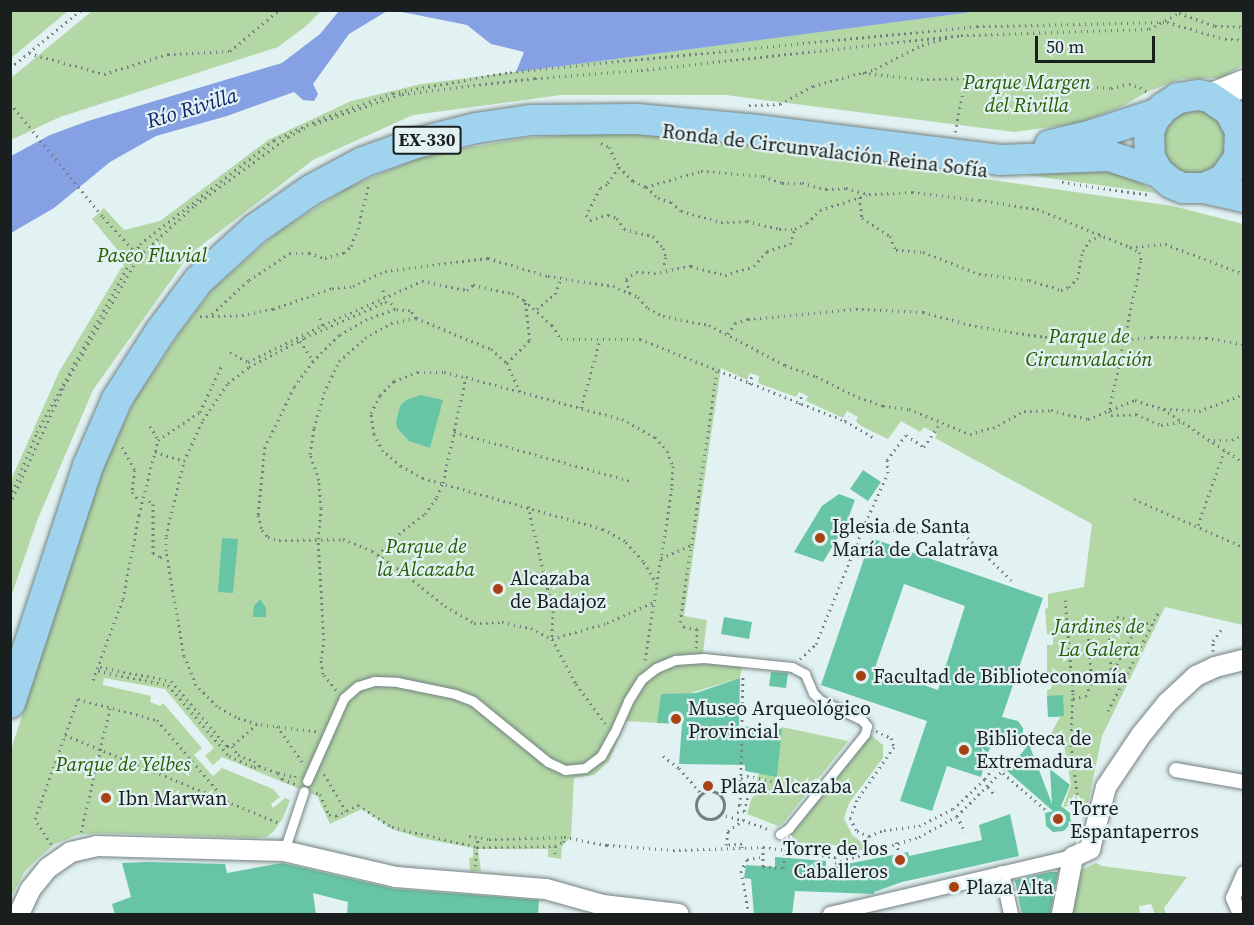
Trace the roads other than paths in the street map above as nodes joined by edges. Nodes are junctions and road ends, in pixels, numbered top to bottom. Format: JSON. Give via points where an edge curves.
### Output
{"nodes":[{"id":1,"x":1244,"y":83,"type":"edge"},
{"id":2,"x":1209,"y":98,"type":"junction"},
{"id":3,"x":1153,"y":103,"type":"junction"},
{"id":4,"x":1242,"y":141,"type":"edge"},
{"id":5,"x":1158,"y":184,"type":"junction"},
{"id":6,"x":1204,"y":188,"type":"junction"},
{"id":7,"x":1244,"y":197,"type":"edge"},
{"id":8,"x":10,"y":658,"type":"edge"},
{"id":9,"x":1244,"y":660,"type":"edge"},
{"id":10,"x":10,"y":703,"type":"edge"},
{"id":11,"x":1176,"y":770,"type":"dead end"},
{"id":12,"x":1244,"y":782,"type":"edge"},
{"id":13,"x":780,"y":834,"type":"road end"},
{"id":14,"x":284,"y":851,"type":"junction"},
{"id":15,"x":1073,"y":857,"type":"junction"},
{"id":16,"x":1013,"y":870,"type":"junction"},
{"id":17,"x":1244,"y":873,"type":"edge"},
{"id":18,"x":596,"y":910,"type":"edge"},
{"id":19,"x":19,"y":915,"type":"edge"},
{"id":20,"x":678,"y":915,"type":"edge"},
{"id":21,"x":830,"y":915,"type":"edge"},
{"id":22,"x":1011,"y":915,"type":"edge"},
{"id":23,"x":1062,"y":915,"type":"edge"},
{"id":24,"x":1240,"y":915,"type":"edge"}],
"edges":[{"from":1,"to":2,"type":"main road"},
{"from":2,"to":3,"type":"main road","name":"Ronda de Circunvalación Reina Sofía","number":"EX-330","via":[[1198,95]]},
{"from":2,"to":4,"type":"main road","via":[[1230,111]]},
{"from":3,"to":5,"type":"main road","via":[[1148,147]]},
{"from":3,"to":8,"type":"main road","name":"Ronda de Circunvalación Reina Sofía","number":"EX-330","via":[[1086,137],[1046,146],[998,148],[728,112],[587,105],[470,115],[356,149],[311,173],[245,219],[188,272],[148,324],[105,394],[75,460]]},
{"from":4,"to":6,"type":"main road","via":[[1232,170],[1223,180]]},
{"from":5,"to":6,"type":"main road","name":"Ronda de Circunvalación Reina Sofía","number":"EX-330"},
{"from":5,"to":10,"type":"main road","name":"Ronda de Circunvalación Reina Sofía","number":"EX-330","via":[[1109,156],[1000,160],[693,123],[590,118],[531,120],[476,128],[363,162],[311,190],[255,229],[198,281],[160,332],[117,399],[88,466]]},
{"from":6,"to":7,"type":"main road","name":"Ronda de Circunvalación Reina Sofía","number":"EX-330"},
{"from":9,"to":15,"type":"street","via":[[1214,659],[1148,727],[1106,787],[1090,849]]},
{"from":11,"to":12,"type":"street"},
{"from":13,"to":14,"type":"lane","via":[[865,734],[867,726],[820,700],[805,674],[792,667],[694,659],[675,660],[649,673],[628,700],[601,756],[589,765],[565,770],[548,762],[473,701],[397,682],[374,681],[358,686],[344,698],[325,736]]},
{"from":14,"to":18,"type":"street","via":[[396,877],[546,889],[580,897]]},
{"from":14,"to":19,"type":"street","via":[[84,848],[61,858],[38,878]]},
{"from":15,"to":16,"type":"street"},
{"from":15,"to":23,"type":"street"},
{"from":16,"to":21,"type":"street"},
{"from":16,"to":22,"type":"street"},
{"from":17,"to":24,"type":"street","via":[[1233,898]]},
{"from":18,"to":20,"type":"street"}]}
